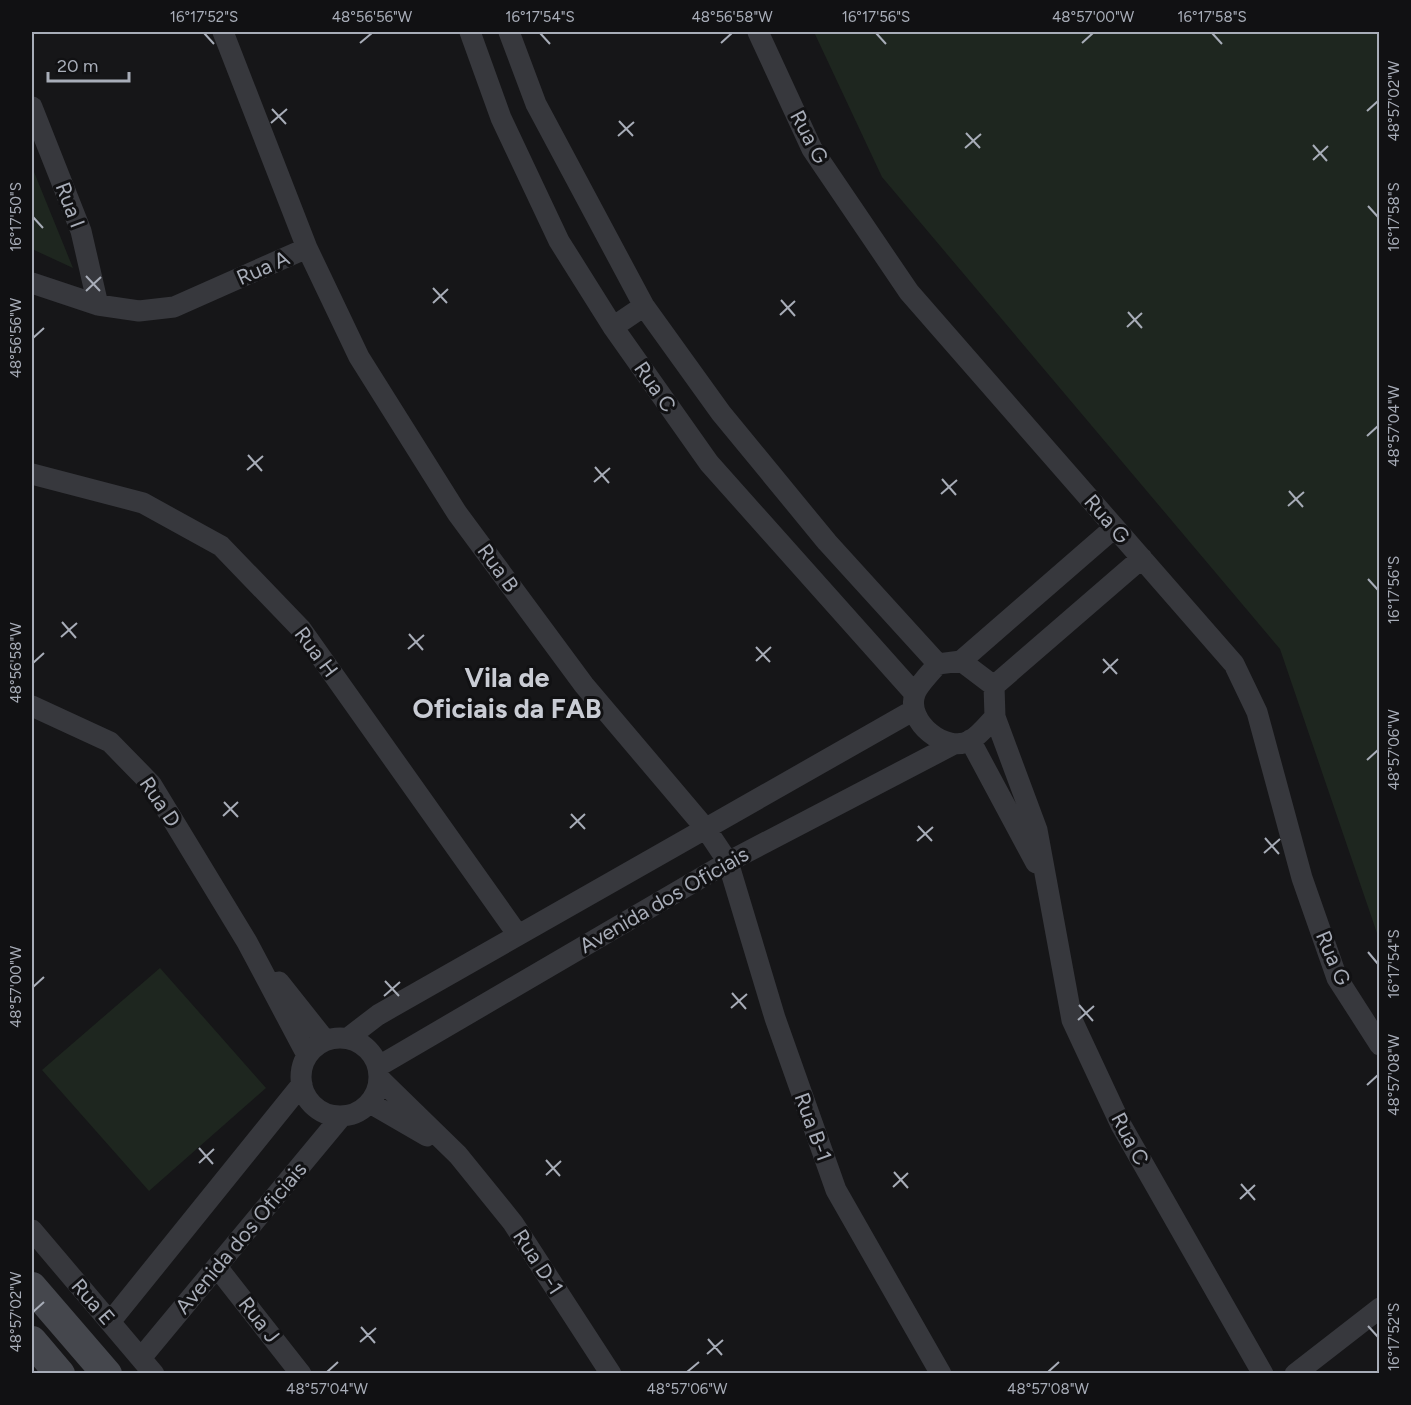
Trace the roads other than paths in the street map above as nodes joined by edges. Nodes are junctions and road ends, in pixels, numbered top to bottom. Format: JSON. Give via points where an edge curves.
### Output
{"nodes":[{"id":1,"x":223,"y":32,"type":"edge"},
{"id":2,"x":470,"y":32,"type":"edge"},
{"id":3,"x":509,"y":32,"type":"edge"},
{"id":4,"x":758,"y":32,"type":"edge"},
{"id":5,"x":32,"y":107,"type":"edge"},
{"id":6,"x":307,"y":248,"type":"junction"},
{"id":7,"x":32,"y":283,"type":"edge"},
{"id":8,"x":98,"y":305,"type":"junction"},
{"id":9,"x":644,"y":306,"type":"junction"},
{"id":10,"x":613,"y":327,"type":"junction"},
{"id":11,"x":32,"y":474,"type":"edge"},
{"id":12,"x":1114,"y":528,"type":"junction"},
{"id":13,"x":1142,"y":558,"type":"junction"},
{"id":14,"x":961,"y":661,"type":"junction"},
{"id":15,"x":938,"y":664,"type":"junction"},
{"id":16,"x":994,"y":686,"type":"junction"},
{"id":17,"x":914,"y":702,"type":"junction"},
{"id":18,"x":32,"y":705,"type":"edge"},
{"id":19,"x":995,"y":717,"type":"junction"},
{"id":20,"x":962,"y":742,"type":"junction"},
{"id":21,"x":706,"y":829,"type":"junction"},
{"id":22,"x":728,"y":862,"type":"junction"},
{"id":23,"x":1048,"y":884,"type":"junction"},
{"id":24,"x":518,"y":935,"type":"junction"},
{"id":25,"x":247,"y":942,"type":"junction"},
{"id":26,"x":348,"y":1038,"type":"junction"},
{"id":27,"x":325,"y":1040,"type":"junction"},
{"id":28,"x":1380,"y":1045,"type":"edge"},
{"id":29,"x":308,"y":1055,"type":"junction"},
{"id":30,"x":379,"y":1073,"type":"junction"},
{"id":31,"x":302,"y":1084,"type":"junction"},
{"id":32,"x":370,"y":1103,"type":"junction"},
{"id":33,"x":341,"y":1117,"type":"junction"},
{"id":34,"x":458,"y":1155,"type":"junction"},
{"id":35,"x":32,"y":1230,"type":"edge"},
{"id":36,"x":216,"y":1267,"type":"junction"},
{"id":37,"x":32,"y":1287,"type":"edge"},
{"id":38,"x":1380,"y":1308,"type":"edge"},
{"id":39,"x":110,"y":1322,"type":"junction"},
{"id":40,"x":32,"y":1341,"type":"edge"},
{"id":41,"x":148,"y":1366,"type":"edge"},
{"id":42,"x":60,"y":1374,"type":"edge"},
{"id":43,"x":107,"y":1374,"type":"edge"},
{"id":44,"x":301,"y":1374,"type":"edge"},
{"id":45,"x":611,"y":1374,"type":"edge"},
{"id":46,"x":941,"y":1374,"type":"edge"},
{"id":47,"x":1263,"y":1374,"type":"edge"},
{"id":48,"x":1295,"y":1374,"type":"edge"}],
"edges":[{"from":1,"to":6,"type":"street","name":"Rua A"},
{"from":2,"to":10,"type":"street","name":"Rua C","via":[[501,118],[559,241]]},
{"from":3,"to":9,"type":"street","name":"Rua C","via":[[536,104]]},
{"from":4,"to":12,"type":"street","name":"Rua G","via":[[812,149],[909,292]]},
{"from":5,"to":8,"type":"street","name":"Rua I","via":[[81,231]]},
{"from":6,"to":8,"type":"street","name":"Rua A","via":[[174,307],[139,311]]},
{"from":6,"to":21,"type":"street","name":"Rua B","via":[[359,357],[457,513],[584,685]]},
{"from":7,"to":8,"type":"street","name":"Rua A"},
{"from":9,"to":10,"type":"street"},
{"from":9,"to":15,"type":"street","name":"Rua C","via":[[721,413],[827,543]]},
{"from":10,"to":17,"type":"street","name":"Rua C","via":[[709,463]]},
{"from":11,"to":24,"type":"street","name":"Rua H","via":[[143,503],[221,546],[301,629]]},
{"from":12,"to":13,"type":"street","name":"Rua G"},
{"from":12,"to":14,"type":"street"},
{"from":13,"to":16,"type":"street"},
{"from":13,"to":28,"type":"street","name":"Rua G","via":[[1234,664],[1257,712],[1302,878],[1337,978]]},
{"from":14,"to":15,"type":"street"},
{"from":14,"to":16,"type":"street"},
{"from":15,"to":17,"type":"street"},
{"from":16,"to":19,"type":"street"},
{"from":17,"to":20,"type":"street","via":[[928,734]]},
{"from":17,"to":21,"type":"street","name":"Avenida dos Oficiais"},
{"from":18,"to":25,"type":"street","name":"Rua D","via":[[110,742],[151,784]]},
{"from":19,"to":20,"type":"street"},
{"from":19,"to":23,"type":"street","name":"Rua C","via":[[1037,830]]},
{"from":20,"to":22,"type":"street","name":"Avenida dos Oficiais"},
{"from":20,"to":23,"type":"street","name":"Rua C"},
{"from":21,"to":22,"type":"street","name":"Rua B"},
{"from":21,"to":24,"type":"street","name":"Avenida dos Oficiais"},
{"from":22,"to":30,"type":"street","name":"Avenida dos Oficiais"},
{"from":22,"to":46,"type":"street","name":"Rua B-1","via":[[775,1018],[836,1190]]},
{"from":23,"to":47,"type":"street","name":"Rua C","via":[[1071,1020],[1121,1125]]},
{"from":24,"to":26,"type":"street","name":"Avenida dos Oficiais","via":[[378,1015]]},
{"from":25,"to":27,"type":"street","name":"Rua D"},
{"from":25,"to":29,"type":"street","name":"Rua D"},
{"from":26,"to":27,"type":"street"},
{"from":26,"to":30,"type":"street","via":[[368,1048]]},
{"from":27,"to":29,"type":"street"},
{"from":29,"to":31,"type":"street","via":[[303,1064]]},
{"from":30,"to":32,"type":"street","via":[[377,1092]]},
{"from":30,"to":34,"type":"street"},
{"from":31,"to":33,"type":"street","via":[[315,1108]]},
{"from":31,"to":39,"type":"street"},
{"from":32,"to":33,"type":"street"},
{"from":32,"to":34,"type":"street"},
{"from":33,"to":36,"type":"street","name":"Avenida dos Oficiais"},
{"from":34,"to":45,"type":"street","name":"Rua D-1","via":[[513,1223]]},
{"from":35,"to":39,"type":"street","name":"Rua E"},
{"from":36,"to":41,"type":"street","name":"Avenida dos Oficiais"},
{"from":36,"to":44,"type":"street","name":"Rua J"},
{"from":37,"to":43,"type":"main road"},
{"from":38,"to":48,"type":"street"},
{"from":39,"to":41,"type":"street","name":"Rua E"},
{"from":40,"to":42,"type":"main road"}]}
